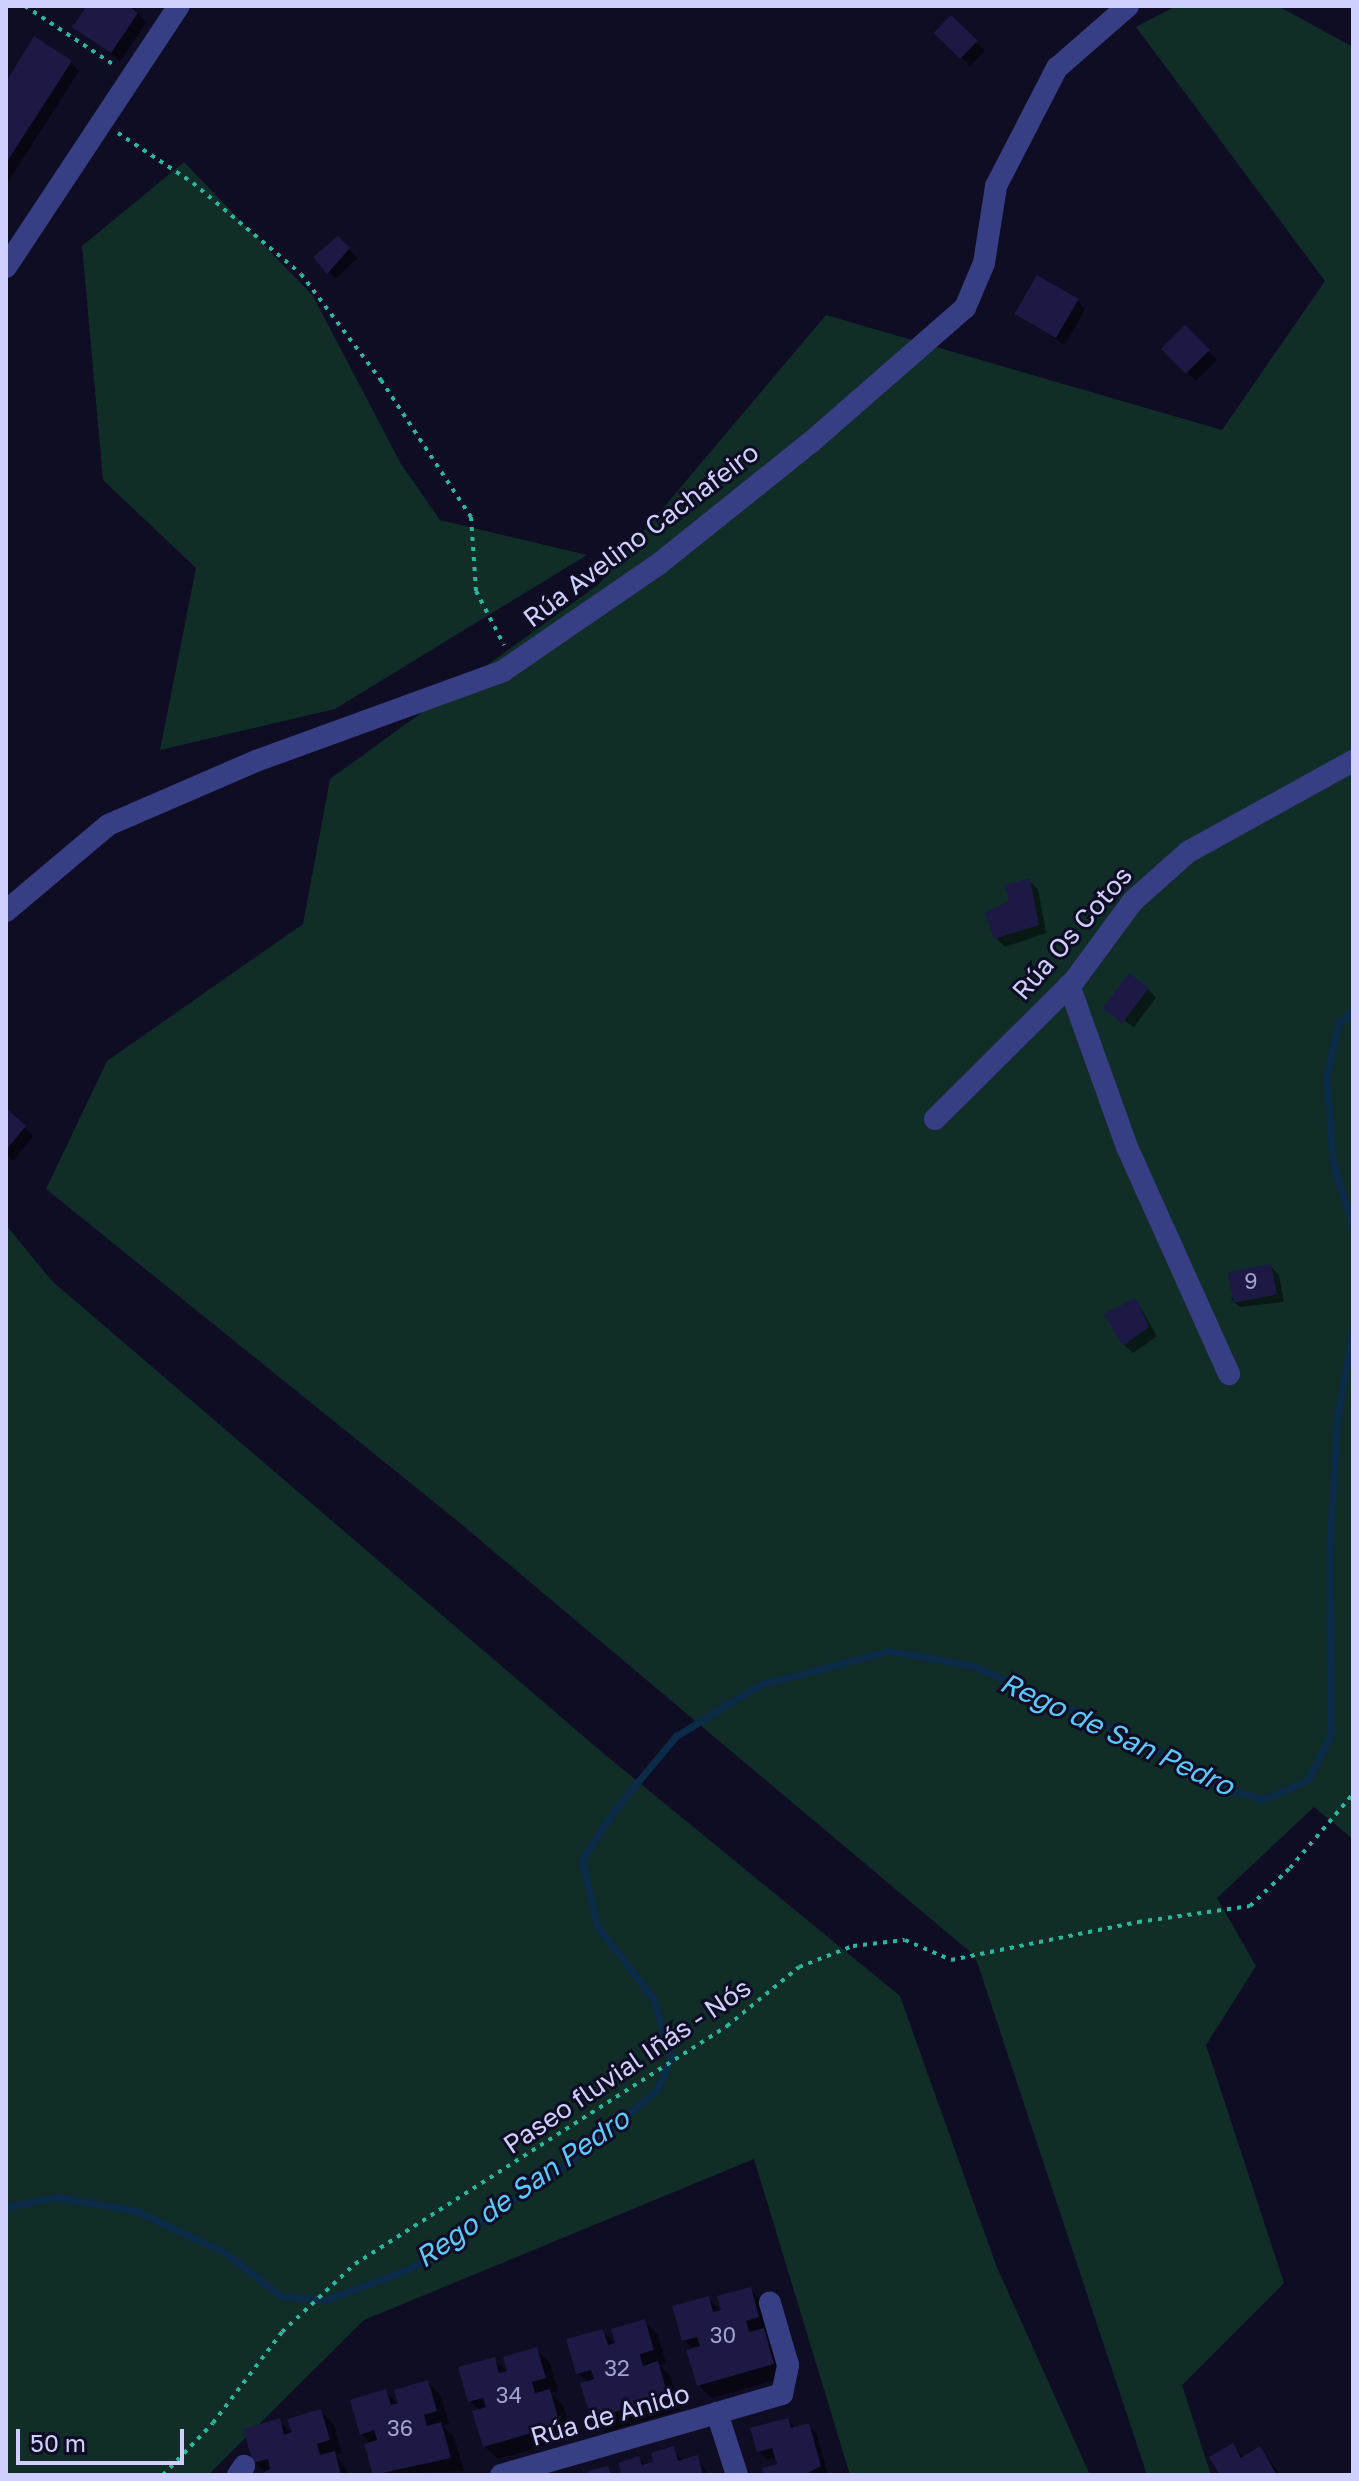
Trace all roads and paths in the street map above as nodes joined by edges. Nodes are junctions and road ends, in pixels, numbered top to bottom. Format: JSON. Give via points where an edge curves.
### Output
{"nodes":[{"id":1,"x":25,"y":6,"type":"edge"},
{"id":2,"x":179,"y":6,"type":"edge"},
{"id":3,"x":1128,"y":6,"type":"edge"},
{"id":4,"x":133,"y":77,"type":"junction"},
{"id":5,"x":103,"y":123,"type":"junction"},
{"id":6,"x":6,"y":267,"type":"edge"},
{"id":7,"x":516,"y":662,"type":"junction"},
{"id":8,"x":1353,"y":761,"type":"edge"},
{"id":9,"x":6,"y":911,"type":"edge"},
{"id":10,"x":1069,"y":985,"type":"junction"},
{"id":11,"x":935,"y":1119,"type":"dead end"},
{"id":12,"x":1229,"y":1374,"type":"dead end"},
{"id":13,"x":1353,"y":1794,"type":"edge"},
{"id":14,"x":770,"y":2303,"type":"dead end"},
{"id":15,"x":717,"y":2413,"type":"junction"},
{"id":16,"x":163,"y":2475,"type":"edge"},
{"id":17,"x":501,"y":2475,"type":"edge"},
{"id":18,"x":737,"y":2475,"type":"edge"}],
"edges":[{"from":1,"to":4,"type":"path"},
{"from":2,"to":4,"type":"street"},
{"from":3,"to":7,"type":"street","name":"Rúa Avelino Cachafeiro","via":[[1057,68],[996,186],[984,263],[965,308],[810,443],[660,563]]},
{"from":4,"to":5,"type":"street"},
{"from":5,"to":6,"type":"street"},
{"from":5,"to":7,"type":"path","via":[[193,183],[301,274],[381,380],[471,517],[476,591]]},
{"from":7,"to":9,"type":"street","name":"Rúa Avelino Cachafeiro","via":[[256,761],[108,825]]},
{"from":8,"to":10,"type":"street","name":"Rúa Os Cotos","via":[[1188,852],[1133,901]]},
{"from":10,"to":11,"type":"street","name":"Rúa Os Cotos"},
{"from":10,"to":12,"type":"street","via":[[1127,1147]]},
{"from":13,"to":16,"type":"path","name":"Paseo fluvial Iñás - Nós","via":[[1250,1906],[1138,1922],[951,1960],[905,1940],[853,1946],[799,1967],[727,2026],[355,2264],[304,2311]]},
{"from":14,"to":15,"type":"street","via":[[788,2365],[782,2394]]},
{"from":15,"to":17,"type":"street","name":"Rúa de Anido"},
{"from":15,"to":18,"type":"street","name":"Rúa de Anido"}]}
